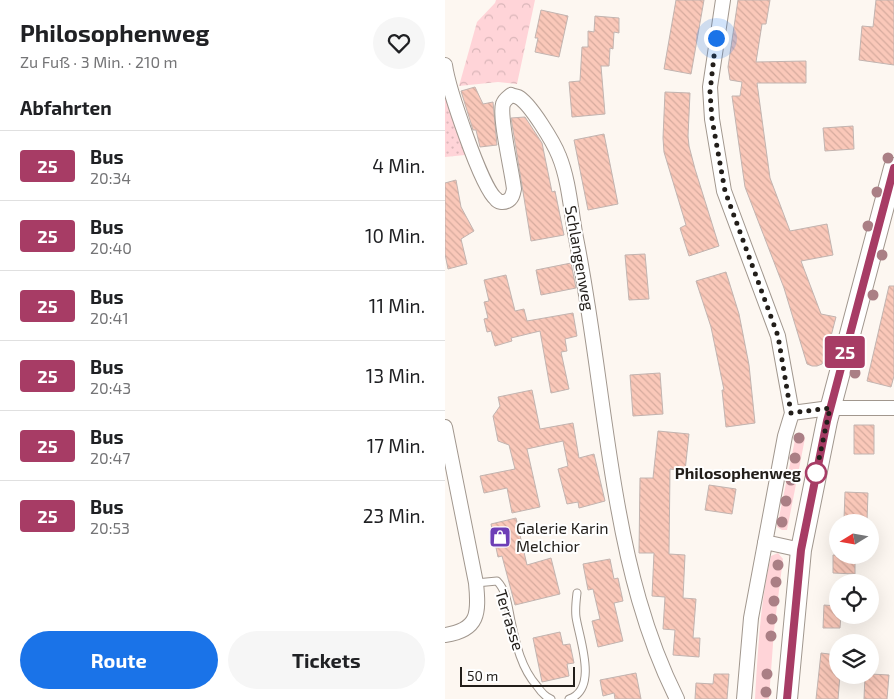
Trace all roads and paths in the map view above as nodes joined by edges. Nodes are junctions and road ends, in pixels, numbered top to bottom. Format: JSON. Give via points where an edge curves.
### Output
{"nodes":[{"id":1,"x":723,"y":0,"type":"edge"},
{"id":2,"x":445,"y":65,"type":"edge"},
{"id":3,"x":894,"y":168,"type":"edge"},
{"id":4,"x":830,"y":408,"type":"junction"},
{"id":5,"x":894,"y":408,"type":"edge"},
{"id":6,"x":791,"y":413,"type":"junction"},
{"id":7,"x":445,"y":427,"type":"edge"},
{"id":8,"x":765,"y":542,"type":"junction"},
{"id":9,"x":801,"y":550,"type":"junction"},
{"id":10,"x":476,"y":583,"type":"junction"},
{"id":11,"x":577,"y":593,"type":"dead end"},
{"id":12,"x":451,"y":635,"type":"edge"},
{"id":13,"x":551,"y":699,"type":"edge"},
{"id":14,"x":569,"y":699,"type":"edge"},
{"id":15,"x":677,"y":699,"type":"edge"},
{"id":16,"x":744,"y":699,"type":"edge"},
{"id":17,"x":787,"y":699,"type":"edge"}],
"edges":[{"from":1,"to":6,"type":"street","via":[[710,87],[713,128],[725,191],[778,336]]},
{"from":2,"to":15,"type":"street","name":"Schlangenweg","via":[[468,140],[495,199],[507,201],[514,189],[503,122],[505,99],[511,96],[526,104],[559,155],[585,280],[616,496],[631,566],[644,622]]},
{"from":3,"to":4,"type":"main road"},
{"from":4,"to":5,"type":"street"},
{"from":4,"to":6,"type":"street"},
{"from":4,"to":9,"type":"main road"},
{"from":6,"to":8,"type":"street"},
{"from":7,"to":10,"type":"street","name":"Terrasse"},
{"from":8,"to":9,"type":"street"},
{"from":8,"to":16,"type":"street","via":[[751,618]]},
{"from":9,"to":17,"type":"main road"},
{"from":10,"to":12,"type":"street","name":"Terrasse","via":[[476,616],[469,628]]},
{"from":10,"to":13,"type":"lane","name":"Terrasse","via":[[497,581],[503,587],[523,666]]},
{"from":11,"to":14,"type":"lane","via":[[575,614],[586,666],[581,689]]}]}
